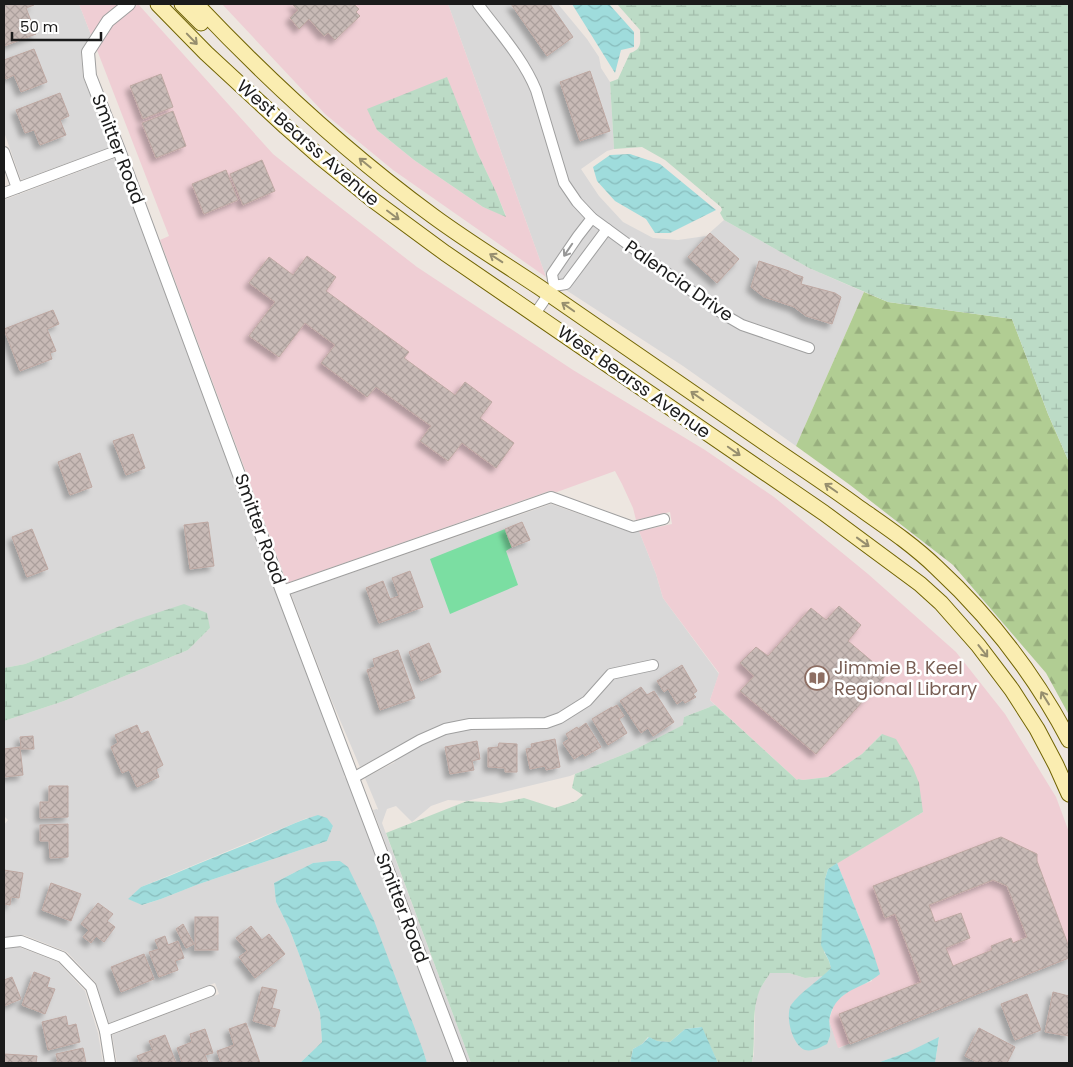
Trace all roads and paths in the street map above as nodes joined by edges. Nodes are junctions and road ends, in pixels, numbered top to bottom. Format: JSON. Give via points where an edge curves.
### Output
{"nodes":[{"id":1,"x":128,"y":4,"type":"edge"},
{"id":2,"x":158,"y":4,"type":"edge"},
{"id":3,"x":182,"y":4,"type":"edge"},
{"id":4,"x":196,"y":4,"type":"edge"},
{"id":5,"x":478,"y":4,"type":"edge"},
{"id":6,"x":257,"y":67,"type":"junction"},
{"id":7,"x":119,"y":150,"type":"junction"},
{"id":8,"x":4,"y":152,"type":"edge"},
{"id":9,"x":17,"y":188,"type":"junction"},
{"id":10,"x":4,"y":193,"type":"edge"},
{"id":11,"x":592,"y":218,"type":"junction"},
{"id":12,"x":607,"y":229,"type":"junction"},
{"id":13,"x":551,"y":290,"type":"junction"},
{"id":14,"x":535,"y":314,"type":"junction"},
{"id":15,"x":809,"y":348,"type":"dead end"},
{"id":16,"x":824,"y":513,"type":"junction"},
{"id":17,"x":664,"y":519,"type":"dead end"},
{"id":18,"x":935,"y":566,"type":"junction"},
{"id":19,"x":282,"y":591,"type":"junction"},
{"id":20,"x":653,"y":666,"type":"dead end"},
{"id":21,"x":1069,"y":740,"type":"edge"},
{"id":22,"x":353,"y":778,"type":"junction"},
{"id":23,"x":1069,"y":794,"type":"edge"},
{"id":24,"x":4,"y":943,"type":"edge"},
{"id":25,"x":210,"y":991,"type":"dead end"},
{"id":26,"x":105,"y":1031,"type":"junction"},
{"id":27,"x":110,"y":1063,"type":"edge"},
{"id":28,"x":461,"y":1063,"type":"edge"}],
"edges":[{"from":1,"to":7,"type":"street","name":"Smitter Road","via":[[108,21],[88,52],[90,76]]},
{"from":2,"to":14,"type":"main road","name":"West Bearss Avenue","one_way":true,"via":[[206,53],[320,157],[373,200]]},
{"from":3,"to":6,"type":"main road","via":[[235,59],[248,67]]},
{"from":4,"to":6,"type":"main road","name":"West Bearss Avenue"},
{"from":5,"to":11,"type":"street","name":"Palencia Drive","via":[[532,80],[564,183]]},
{"from":13,"to":6,"type":"main road","name":"West Bearss Avenue","one_way":true,"via":[[434,217],[397,189],[307,114]]},
{"from":7,"to":9,"type":"street"},
{"from":7,"to":19,"type":"street","name":"Smitter Road"},
{"from":8,"to":9,"type":"street"},
{"from":9,"to":10,"type":"street"},
{"from":11,"to":12,"type":"street","name":"Palencia Drive"},
{"from":11,"to":13,"type":"street","name":"Palencia Drive","one_way":true,"via":[[552,274]]},
{"from":12,"to":13,"type":"street","name":"Palencia Drive","via":[[566,284]]},
{"from":12,"to":15,"type":"street","name":"Palencia Drive","via":[[733,320]]},
{"from":13,"to":14,"type":"street","name":"Palencia Drive"},
{"from":18,"to":13,"type":"main road","name":"West Bearss Avenue","one_way":true,"via":[[883,524]]},
{"from":14,"to":16,"type":"main road","name":"West Bearss Avenue","one_way":true},
{"from":16,"to":18,"type":"main road","via":[[848,510],[917,561]]},
{"from":16,"to":23,"type":"main road","name":"West Bearss Avenue","one_way":true,"via":[[920,584],[962,627],[1024,708]]},
{"from":17,"to":19,"type":"street","via":[[633,527],[551,497]]},
{"from":21,"to":18,"type":"main road","name":"West Bearss Avenue","one_way":true,"via":[[1016,655],[983,614]]},
{"from":19,"to":22,"type":"street","name":"Smitter Road"},
{"from":20,"to":22,"type":"street","via":[[611,674],[587,701],[560,718],[546,723],[470,724],[445,729]]},
{"from":22,"to":28,"type":"street","name":"Smitter Road"},
{"from":24,"to":26,"type":"street","via":[[21,941],[62,957],[91,987]]},
{"from":25,"to":26,"type":"street"},
{"from":26,"to":27,"type":"street"}]}
